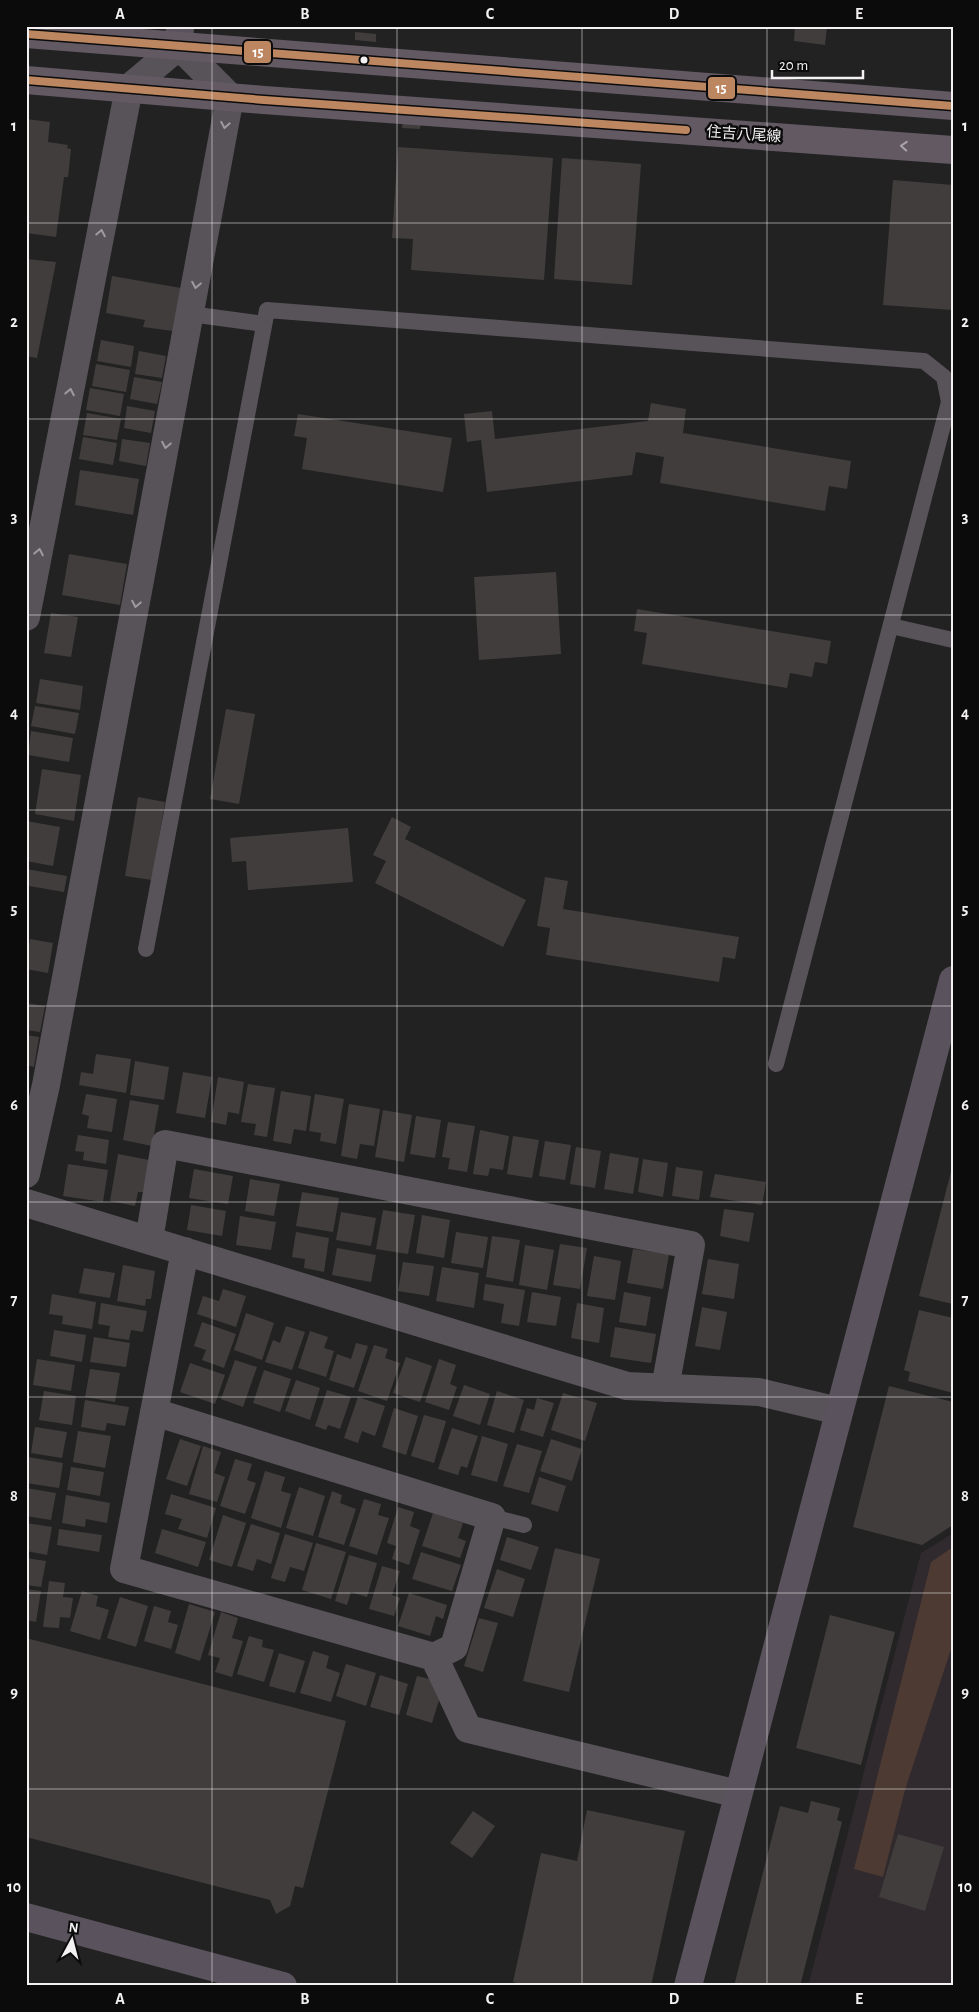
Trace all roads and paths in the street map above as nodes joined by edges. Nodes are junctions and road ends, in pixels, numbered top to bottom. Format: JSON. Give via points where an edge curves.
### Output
{"nodes":[{"id":1,"x":26,"y":34,"type":"edge"},
{"id":2,"x":179,"y":36,"type":"edge"},
{"id":3,"x":26,"y":80,"type":"edge"},
{"id":4,"x":129,"y":88,"type":"junction"},
{"id":5,"x":230,"y":97,"type":"junction"},
{"id":6,"x":953,"y":106,"type":"edge"},
{"id":7,"x":953,"y":150,"type":"edge"},
{"id":8,"x":190,"y":314,"type":"junction"},
{"id":9,"x":264,"y":324,"type":"junction"},
{"id":10,"x":26,"y":617,"type":"edge"},
{"id":11,"x":891,"y":626,"type":"junction"},
{"id":12,"x":953,"y":640,"type":"edge"},
{"id":13,"x":146,"y":950,"type":"dead end"},
{"id":14,"x":953,"y":980,"type":"edge"},
{"id":15,"x":776,"y":1064,"type":"dead end"},
{"id":16,"x":36,"y":1084,"type":"edge"},
{"id":17,"x":26,"y":1174,"type":"edge"},
{"id":18,"x":26,"y":1202,"type":"edge"},
{"id":19,"x":149,"y":1240,"type":"junction"},
{"id":20,"x":184,"y":1251,"type":"junction"},
{"id":21,"x":664,"y":1388,"type":"junction"},
{"id":22,"x":839,"y":1411,"type":"junction"},
{"id":23,"x":154,"y":1412,"type":"junction"},
{"id":24,"x":492,"y":1516,"type":"junction"},
{"id":25,"x":524,"y":1525,"type":"dead end"},
{"id":26,"x":434,"y":1657,"type":"junction"},
{"id":27,"x":738,"y":1794,"type":"junction"},
{"id":28,"x":26,"y":1917,"type":"edge"},
{"id":29,"x":283,"y":1986,"type":"edge"},
{"id":30,"x":688,"y":1986,"type":"edge"}],
"edges":[{"from":1,"to":2,"type":"main road"},
{"from":2,"to":4,"type":"street"},
{"from":2,"to":5,"type":"street"},
{"from":2,"to":6,"type":"main road"},
{"from":3,"to":4,"type":"main road","name":"住吉八尾線"},
{"from":4,"to":5,"type":"main road","name":"住吉八尾線"},
{"from":10,"to":4,"type":"street","one_way":true},
{"from":7,"to":5,"type":"main road","name":"住吉八尾線","one_way":true},
{"from":5,"to":8,"type":"street","one_way":true},
{"from":8,"to":9,"type":"lane"},
{"from":8,"to":16,"type":"street","one_way":true},
{"from":9,"to":11,"type":"lane","via":[[266,310],[924,362],[944,377],[949,402]]},
{"from":9,"to":13,"type":"lane"},
{"from":11,"to":12,"type":"lane"},
{"from":11,"to":15,"type":"lane"},
{"from":14,"to":22,"type":"street"},
{"from":16,"to":17,"type":"street"},
{"from":18,"to":19,"type":"street"},
{"from":19,"to":20,"type":"street"},
{"from":19,"to":21,"type":"street","via":[[165,1144],[690,1245]]},
{"from":20,"to":21,"type":"street","via":[[627,1386]]},
{"from":20,"to":23,"type":"street"},
{"from":21,"to":22,"type":"street","via":[[759,1392]]},
{"from":22,"to":27,"type":"street"},
{"from":23,"to":24,"type":"street"},
{"from":23,"to":26,"type":"street","via":[[124,1569]]},
{"from":24,"to":25,"type":"lane"},
{"from":24,"to":26,"type":"street","via":[[454,1647]]},
{"from":26,"to":27,"type":"street","via":[[468,1728]]},
{"from":27,"to":30,"type":"street"},
{"from":28,"to":29,"type":"street"}]}
